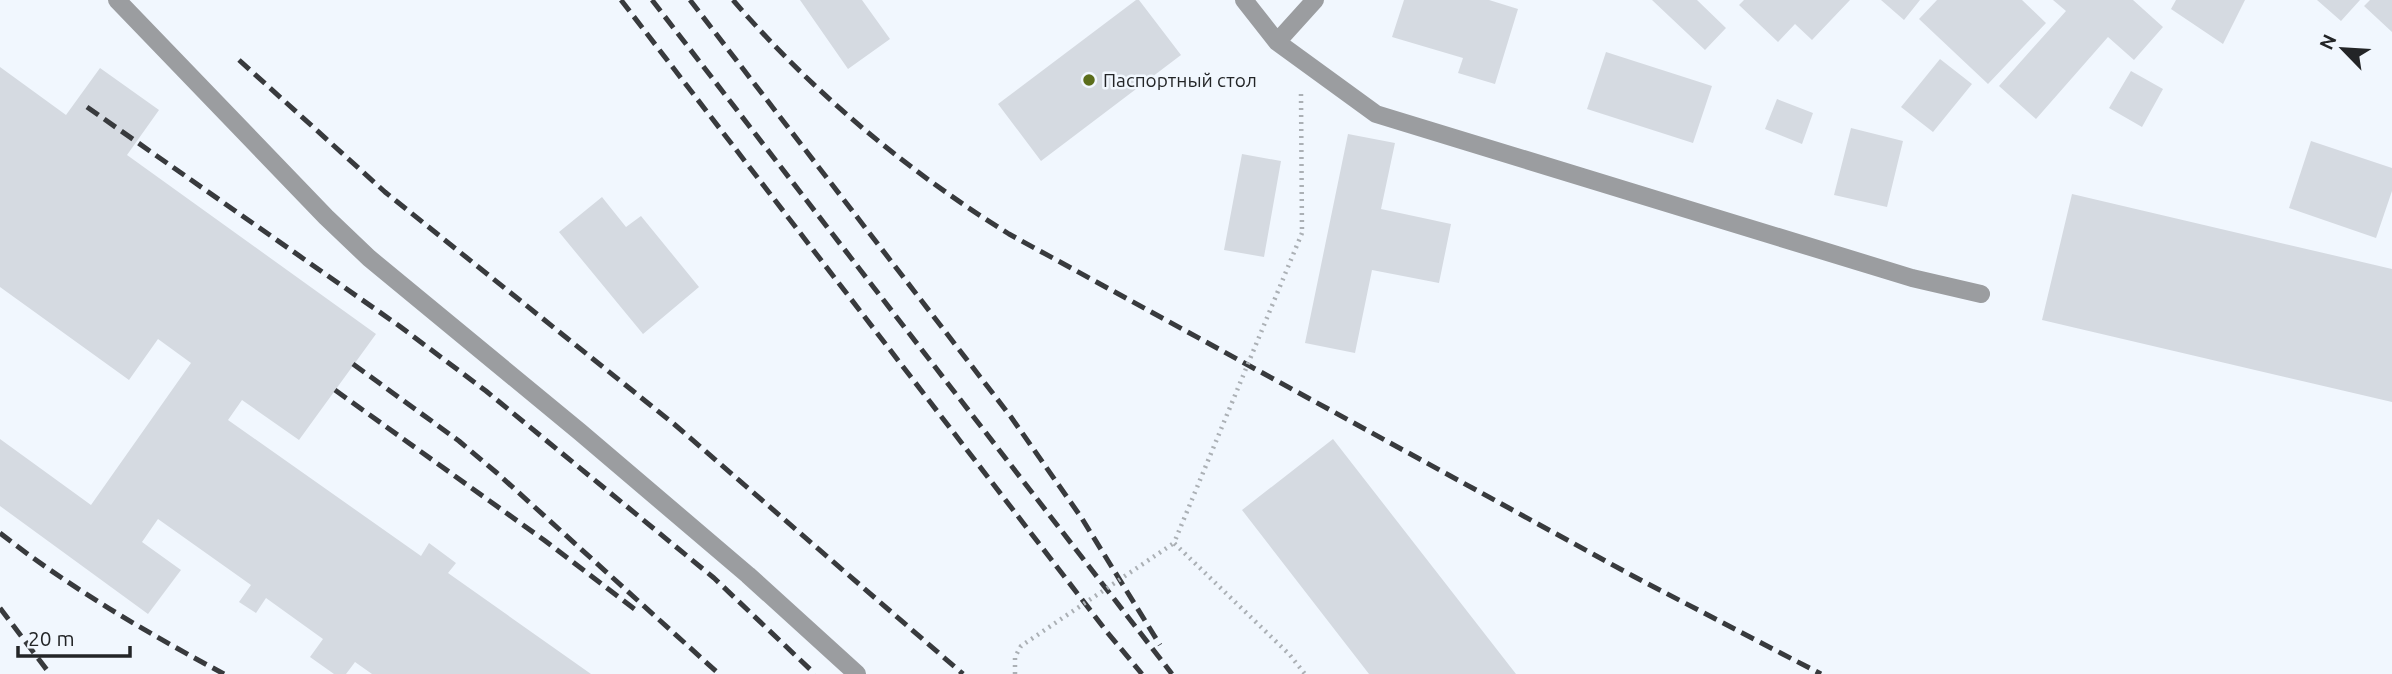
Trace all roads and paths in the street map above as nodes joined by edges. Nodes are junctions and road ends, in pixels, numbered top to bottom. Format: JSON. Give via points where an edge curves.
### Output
{"nodes":[{"id":1,"x":117,"y":0,"type":"edge"},
{"id":2,"x":1244,"y":0,"type":"edge"},
{"id":3,"x":1315,"y":0,"type":"edge"},
{"id":4,"x":1277,"y":42,"type":"junction"},
{"id":5,"x":1300,"y":59,"type":"junction"},
{"id":6,"x":1981,"y":294,"type":"dead end"},
{"id":7,"x":1174,"y":543,"type":"junction"},
{"id":8,"x":857,"y":674,"type":"edge"},
{"id":9,"x":1015,"y":674,"type":"edge"},
{"id":10,"x":1305,"y":674,"type":"edge"}],
"edges":[{"from":1,"to":8,"type":"street","via":[[369,258],[748,575]]},
{"from":2,"to":4,"type":"street"},
{"from":3,"to":4,"type":"street"},
{"from":4,"to":5,"type":"street"},
{"from":5,"to":6,"type":"street","via":[[1376,114],[1872,266]]},
{"from":5,"to":7,"type":"path","bridge":true,"via":[[1302,233]]},
{"from":7,"to":9,"type":"path","bridge":true,"via":[[1021,646],[1015,657]]},
{"from":7,"to":10,"type":"path","bridge":true}]}
